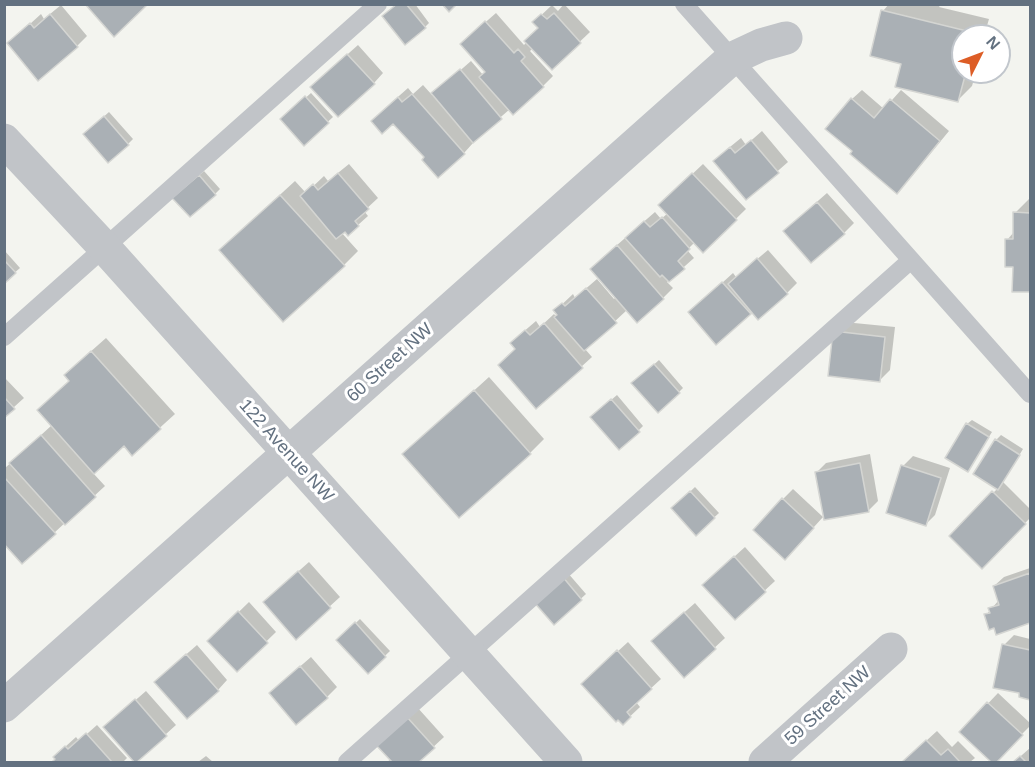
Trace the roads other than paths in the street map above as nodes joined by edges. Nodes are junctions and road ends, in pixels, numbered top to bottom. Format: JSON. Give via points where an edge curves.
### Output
{"nodes":[{"id":1,"x":378,"y":4,"type":"edge"},
{"id":2,"x":684,"y":4,"type":"edge"},
{"id":3,"x":786,"y":38,"type":"dead end"},
{"id":4,"x":731,"y":59,"type":"junction"},
{"id":5,"x":4,"y":140,"type":"edge"},
{"id":6,"x":105,"y":248,"type":"junction"},
{"id":7,"x":911,"y":260,"type":"junction"},
{"id":8,"x":4,"y":337,"type":"edge"},
{"id":9,"x":1030,"y":394,"type":"edge"},
{"id":10,"x":288,"y":453,"type":"junction"},
{"id":11,"x":891,"y":649,"type":"dead end"},
{"id":12,"x":468,"y":654,"type":"junction"},
{"id":13,"x":4,"y":706,"type":"edge"},
{"id":14,"x":347,"y":762,"type":"edge"},
{"id":15,"x":566,"y":762,"type":"edge"},
{"id":16,"x":765,"y":762,"type":"edge"}],
"edges":[{"from":1,"to":6,"type":"lane"},
{"from":2,"to":4,"type":"lane"},
{"from":3,"to":4,"type":"street","name":"60 Street NW"},
{"from":4,"to":7,"type":"lane"},
{"from":4,"to":10,"type":"street","name":"60 Street NW"},
{"from":5,"to":6,"type":"street","name":"122 Avenue NW"},
{"from":6,"to":8,"type":"lane"},
{"from":6,"to":10,"type":"street","name":"122 Avenue NW"},
{"from":7,"to":9,"type":"lane"},
{"from":7,"to":12,"type":"lane"},
{"from":10,"to":12,"type":"street","name":"122 Avenue NW"},
{"from":10,"to":13,"type":"street","name":"60 Street NW"},
{"from":11,"to":16,"type":"street","name":"59 Street NW"},
{"from":12,"to":14,"type":"lane"},
{"from":12,"to":15,"type":"street","name":"122 Avenue NW"}]}
